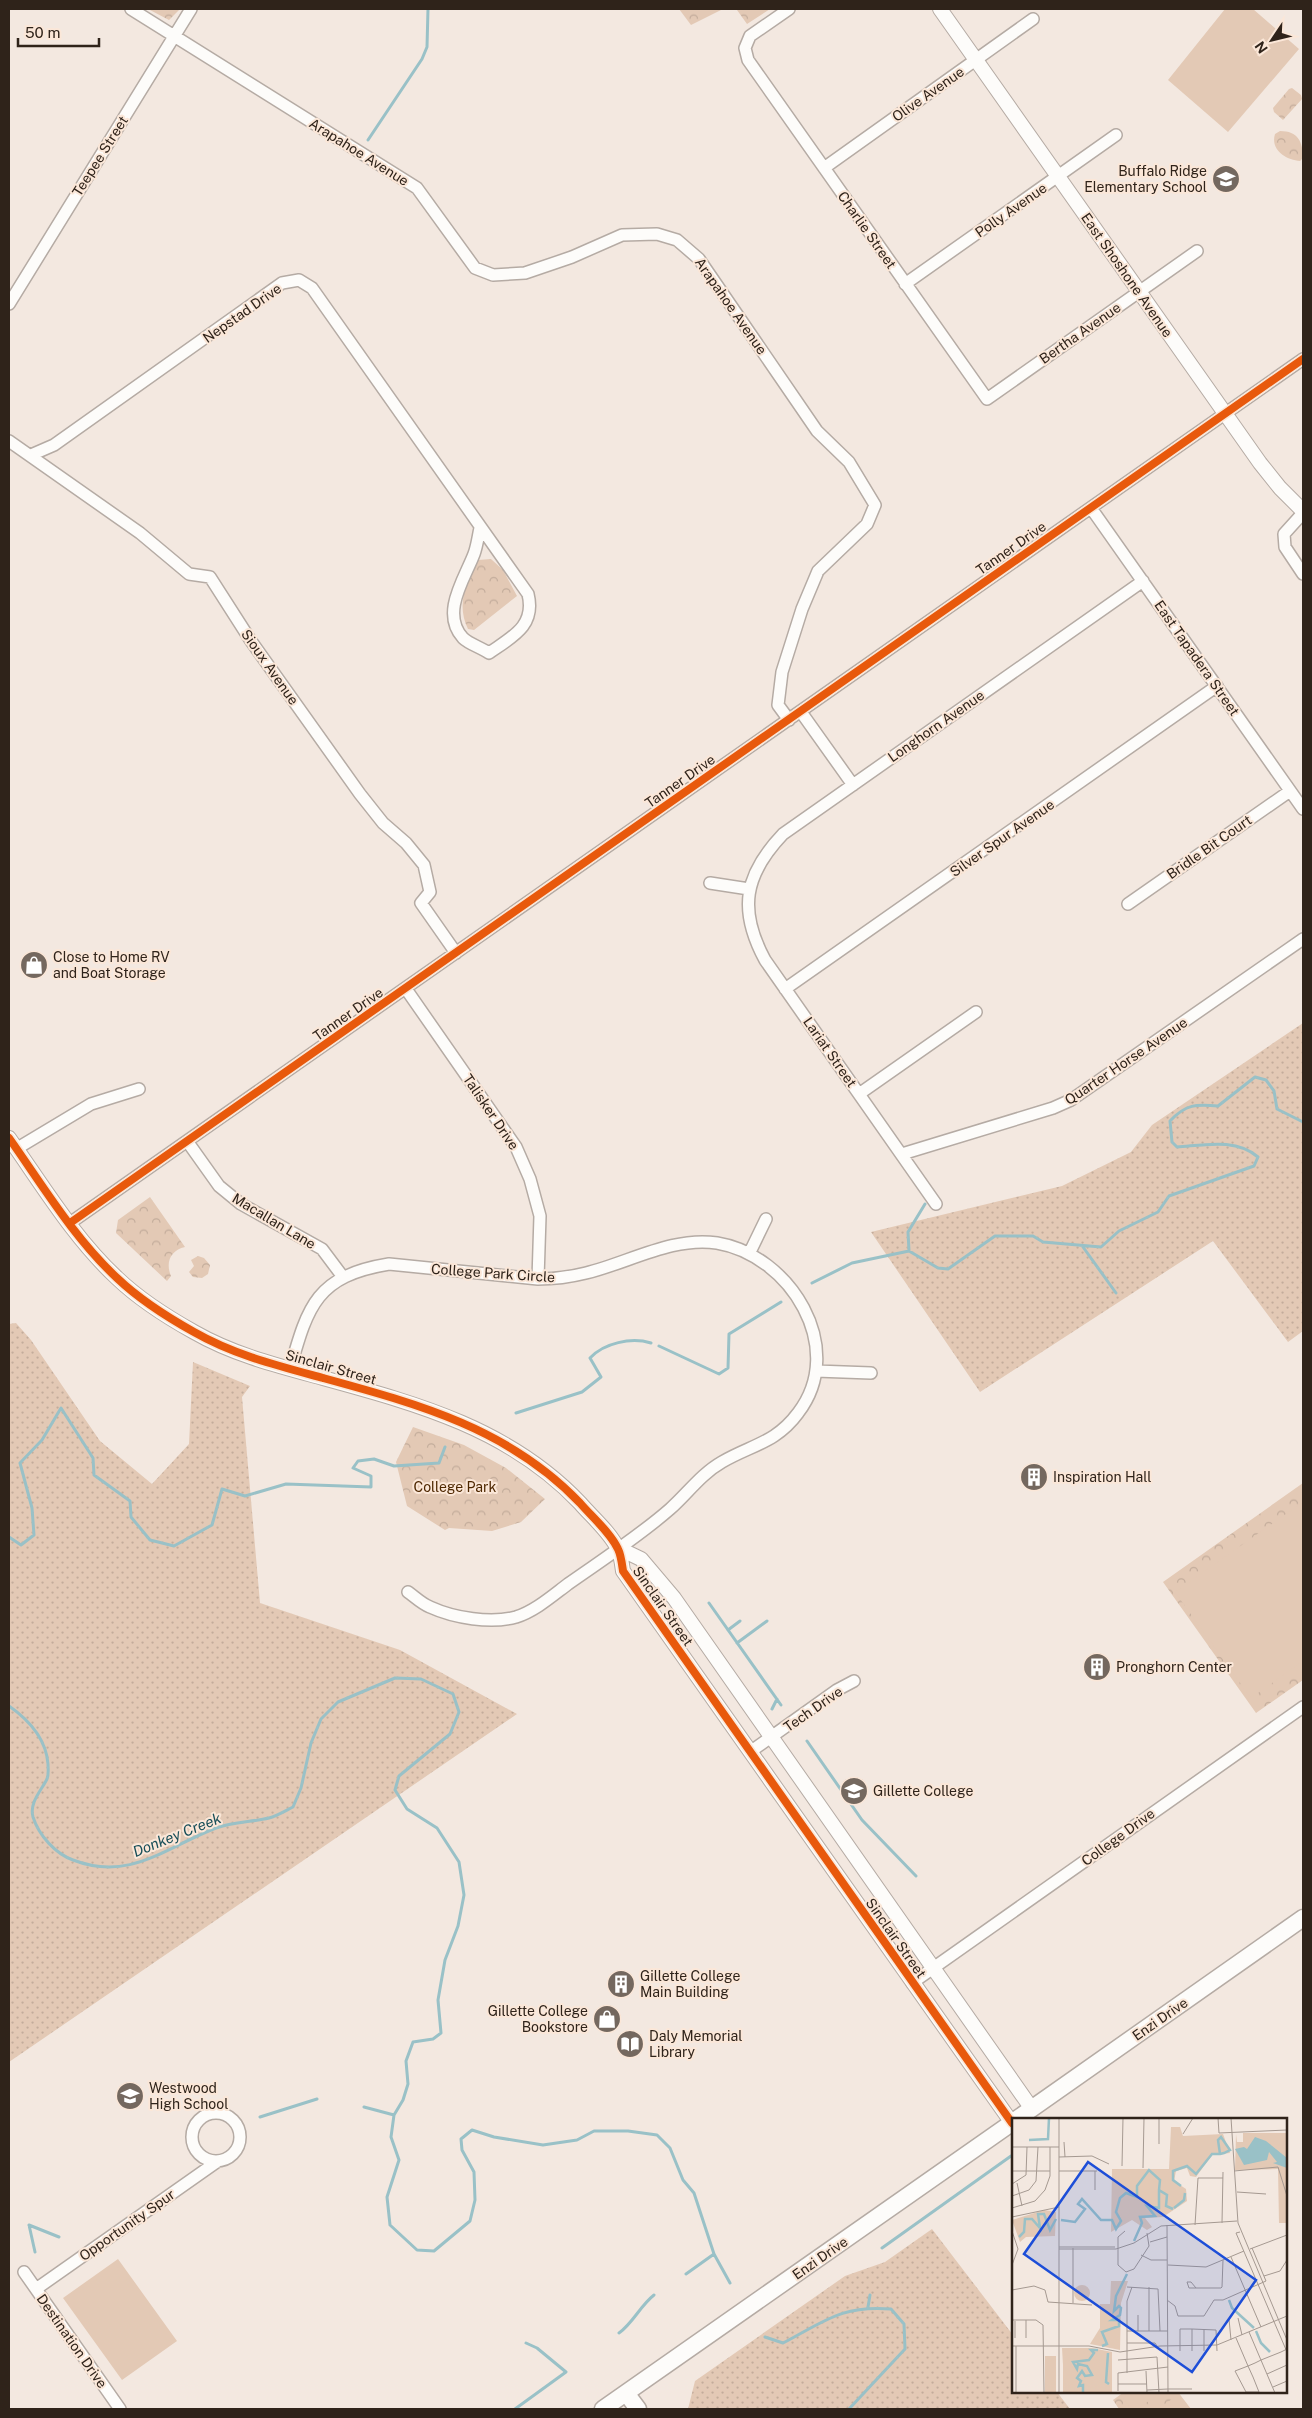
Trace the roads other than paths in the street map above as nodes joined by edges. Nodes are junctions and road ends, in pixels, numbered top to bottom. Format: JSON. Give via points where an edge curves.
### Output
{"nodes":[{"id":1,"x":131,"y":9,"type":"edge"},
{"id":2,"x":191,"y":9,"type":"edge"},
{"id":3,"x":789,"y":9,"type":"edge"},
{"id":4,"x":940,"y":9,"type":"edge"},
{"id":5,"x":1033,"y":19,"type":"dead end"},
{"id":6,"x":174,"y":35,"type":"junction"},
{"id":7,"x":976,"y":60,"type":"junction"},
{"id":8,"x":1116,"y":135,"type":"dead end"},
{"id":9,"x":824,"y":168,"type":"junction"},
{"id":10,"x":1058,"y":176,"type":"junction"},
{"id":11,"x":1197,"y":251,"type":"dead end"},
{"id":12,"x":906,"y":284,"type":"junction"},
{"id":13,"x":1139,"y":291,"type":"junction"},
{"id":14,"x":9,"y":304,"type":"edge"},
{"id":15,"x":1303,"y":359,"type":"edge"},
{"id":16,"x":987,"y":399,"type":"joint"},
{"id":17,"x":1225,"y":413,"type":"junction"},
{"id":18,"x":9,"y":441,"type":"edge"},
{"id":19,"x":31,"y":455,"type":"junction"},
{"id":20,"x":1091,"y":508,"type":"junction"},
{"id":21,"x":1303,"y":512,"type":"edge"},
{"id":22,"x":480,"y":528,"type":"junction"},
{"id":23,"x":1303,"y":574,"type":"edge"},
{"id":24,"x":1143,"y":581,"type":"junction"},
{"id":25,"x":1217,"y":686,"type":"junction"},
{"id":26,"x":801,"y":712,"type":"junction"},
{"id":27,"x":789,"y":720,"type":"junction"},
{"id":28,"x":853,"y":785,"type":"junction"},
{"id":29,"x":1290,"y":791,"type":"junction"},
{"id":30,"x":1303,"y":809,"type":"edge"},
{"id":31,"x":710,"y":883,"type":"dead end"},
{"id":32,"x":749,"y":889,"type":"junction"},
{"id":33,"x":1128,"y":904,"type":"dead end"},
{"id":34,"x":1303,"y":939,"type":"edge"},
{"id":35,"x":456,"y":953,"type":"junction"},
{"id":36,"x":406,"y":988,"type":"junction"},
{"id":37,"x":785,"y":989,"type":"junction"},
{"id":38,"x":976,"y":1012,"type":"dead end"},
{"id":39,"x":139,"y":1089,"type":"dead end"},
{"id":40,"x":859,"y":1094,"type":"junction"},
{"id":41,"x":187,"y":1142,"type":"junction"},
{"id":42,"x":12,"y":1144,"type":"edge"},
{"id":43,"x":902,"y":1154,"type":"junction"},
{"id":44,"x":936,"y":1204,"type":"dead end"},
{"id":45,"x":766,"y":1219,"type":"dead end"},
{"id":46,"x":70,"y":1223,"type":"junction"},
{"id":47,"x":749,"y":1254,"type":"junction"},
{"id":48,"x":343,"y":1277,"type":"junction"},
{"id":49,"x":538,"y":1279,"type":"junction"},
{"id":50,"x":290,"y":1369,"type":"junction"},
{"id":51,"x":816,"y":1371,"type":"junction"},
{"id":52,"x":871,"y":1373,"type":"dead end"},
{"id":53,"x":618,"y":1548,"type":"junction"},
{"id":54,"x":408,"y":1592,"type":"dead end"},
{"id":55,"x":854,"y":1681,"type":"dead end"},
{"id":56,"x":1303,"y":1707,"type":"edge"},
{"id":57,"x":772,"y":1737,"type":"junction"},
{"id":58,"x":750,"y":1752,"type":"junction"},
{"id":59,"x":1303,"y":1918,"type":"edge"},
{"id":60,"x":933,"y":1967,"type":"junction"},
{"id":61,"x":912,"y":1983,"type":"junction"},
{"id":62,"x":1032,"y":2109,"type":"junction"},
{"id":63,"x":1012,"y":2118,"type":"edge"},
{"id":64,"x":1018,"y":2118,"type":"edge"},
{"id":65,"x":1012,"y":2122,"type":"edge"},
{"id":66,"x":218,"y":2161,"type":"junction"},
{"id":67,"x":24,"y":2272,"type":"dead end"},
{"id":68,"x":36,"y":2289,"type":"junction"},
{"id":69,"x":626,"y":2394,"type":"junction"},
{"id":70,"x":120,"y":2409,"type":"edge"},
{"id":71,"x":603,"y":2409,"type":"edge"},
{"id":72,"x":638,"y":2409,"type":"edge"}],
"edges":[{"from":1,"to":6,"type":"street","name":"Arapahoe Avenue"},
{"from":2,"to":6,"type":"street","name":"Teepee Street"},
{"from":3,"to":9,"type":"street","name":"Charlie Street","via":[[750,36],[745,48],[748,60]]},
{"from":4,"to":7,"type":"street","name":"East Shoshone Avenue"},
{"from":5,"to":7,"type":"street","name":"Olive Avenue"},
{"from":6,"to":14,"type":"street","name":"Teepee Street"},
{"from":6,"to":27,"type":"street","name":"Arapahoe Avenue","via":[[417,188],[475,268],[493,275],[525,273],[622,235],[658,234],[678,240],[699,258],[817,430],[849,462],[875,505],[867,524],[818,571],[802,608],[782,672],[778,705]]},
{"from":7,"to":9,"type":"street","name":"Olive Avenue"},
{"from":7,"to":10,"type":"street","name":"East Shoshone Avenue"},
{"from":8,"to":10,"type":"street","name":"Polly Avenue"},
{"from":9,"to":12,"type":"street","name":"Charlie Street"},
{"from":10,"to":12,"type":"street","name":"Polly Avenue"},
{"from":10,"to":13,"type":"street","name":"East Shoshone Avenue"},
{"from":11,"to":13,"type":"street","name":"Bertha Avenue"},
{"from":12,"to":16,"type":"street","name":"Charlie Street"},
{"from":13,"to":16,"type":"street","name":"Bertha Avenue"},
{"from":13,"to":17,"type":"street","name":"East Shoshone Avenue"},
{"from":15,"to":17,"type":"street","name":"Tanner Drive"},
{"from":17,"to":20,"type":"street","name":"Tanner Drive"},
{"from":17,"to":21,"type":"street","name":"East Shoshone Avenue","via":[[1280,488]]},
{"from":18,"to":19,"type":"street","name":"Sioux Avenue"},
{"from":19,"to":22,"type":"street","name":"Nepstad Drive","via":[[54,444],[282,283],[299,280],[312,288]]},
{"from":19,"to":35,"type":"street","name":"Sioux Avenue","via":[[140,533],[189,574],[210,578],[360,794],[424,865],[430,892],[421,903]]},
{"from":20,"to":24,"type":"street","name":"East Tapadera Street"},
{"from":20,"to":26,"type":"street","name":"Tanner Drive"},
{"from":21,"to":23,"type":"street","via":[[1284,534],[1285,547]]},
{"from":22,"to":22,"type":"street","name":"Nepstad Drive","via":[[528,594],[531,606],[526,624],[489,653],[463,638],[456,626],[454,610],[458,588],[474,554]]},
{"from":24,"to":25,"type":"street","name":"East Tapadera Street"},
{"from":24,"to":28,"type":"street","name":"Longhorn Avenue"},
{"from":25,"to":29,"type":"street","name":"East Tapadera Street"},
{"from":25,"to":37,"type":"street","name":"Silver Spur Avenue"},
{"from":26,"to":27,"type":"street","name":"Tanner Drive"},
{"from":26,"to":28,"type":"street"},
{"from":27,"to":35,"type":"street","name":"Tanner Drive"},
{"from":28,"to":32,"type":"street","name":"Longhorn Avenue","via":[[783,834],[769,849]]},
{"from":29,"to":30,"type":"street","name":"East Tapadera Street"},
{"from":29,"to":33,"type":"street","name":"Bridle Bit Court"},
{"from":31,"to":32,"type":"street"},
{"from":32,"to":37,"type":"street","name":"Lariat Street","via":[[749,917],[754,939]]},
{"from":34,"to":43,"type":"street","name":"Quarter Horse Avenue","via":[[1071,1100]]},
{"from":35,"to":36,"type":"street","name":"Tanner Drive"},
{"from":36,"to":41,"type":"street","name":"Tanner Drive"},
{"from":36,"to":49,"type":"street","name":"Talisker Drive","via":[[516,1147],[530,1179],[540,1216]]},
{"from":37,"to":40,"type":"street","name":"Lariat Street"},
{"from":38,"to":40,"type":"street"},
{"from":39,"to":42,"type":"street","via":[[91,1104]]},
{"from":40,"to":43,"type":"street","name":"Lariat Street"},
{"from":41,"to":46,"type":"street","name":"Tanner Drive"},
{"from":41,"to":48,"type":"street","name":"Macallan Lane","via":[[219,1186],[241,1204],[322,1249]]},
{"from":42,"to":46,"type":"street","name":"Sinclair Street"},
{"from":43,"to":44,"type":"street","name":"Lariat Street"},
{"from":45,"to":47,"type":"street"},
{"from":46,"to":50,"type":"street","name":"Sinclair Street","via":[[117,1279],[151,1306],[195,1333],[240,1354]]},
{"from":47,"to":49,"type":"street","name":"College Park Circle","via":[[718,1243],[690,1243],[587,1273],[559,1279]]},
{"from":47,"to":51,"type":"street","name":"College Park Circle","via":[[768,1264],[789,1284],[802,1304],[813,1329]]},
{"from":48,"to":49,"type":"street","name":"College Park Circle","via":[[365,1268],[389,1264]]},
{"from":48,"to":50,"type":"street","name":"College Park Circle","via":[[322,1293],[309,1309]]},
{"from":50,"to":53,"type":"street","name":"Sinclair Street","via":[[430,1409],[469,1424],[539,1466],[597,1521]]},
{"from":51,"to":52,"type":"street"},
{"from":51,"to":53,"type":"street","name":"College Park Circle","via":[[810,1392],[799,1412],[781,1432],[759,1446],[722,1462],[670,1509]]},
{"from":53,"to":54,"type":"street","name":"College Park Circle","via":[[539,1605],[517,1616],[488,1621],[469,1618],[430,1607]]},
{"from":53,"to":57,"type":"street","name":"Sinclair Street","via":[[641,1559],[674,1598]]},
{"from":53,"to":58,"type":"street","name":"Sinclair Street","via":[[623,1572]]},
{"from":55,"to":57,"type":"street","name":"Tech Drive"},
{"from":56,"to":60,"type":"street","name":"College Drive"},
{"from":57,"to":58,"type":"street","name":"Tech Drive"},
{"from":57,"to":60,"type":"street","name":"Sinclair Street"},
{"from":58,"to":61,"type":"street","name":"Sinclair Street"},
{"from":59,"to":62,"type":"main road","name":"Enzi Drive"},
{"from":60,"to":61,"type":"street","name":"College Drive"},
{"from":60,"to":62,"type":"street","name":"Sinclair Street"},
{"from":61,"to":63,"type":"street","name":"Sinclair Street"},
{"from":62,"to":64,"type":"main road","name":"Enzi Drive"},
{"from":65,"to":69,"type":"main road","name":"Enzi Drive"},
{"from":66,"to":66,"type":"street","name":"Opportunity Spur","via":[[226,2159],[237,2149],[240,2134],[233,2120],[212,2113],[198,2121],[193,2144],[202,2157]]},
{"from":66,"to":68,"type":"street","name":"Opportunity Spur"},
{"from":67,"to":68,"type":"street","name":"Destination Drive"},
{"from":68,"to":70,"type":"street","name":"Destination Drive"},
{"from":69,"to":71,"type":"main road","name":"Enzi Drive"},
{"from":69,"to":72,"type":"main road"}]}
